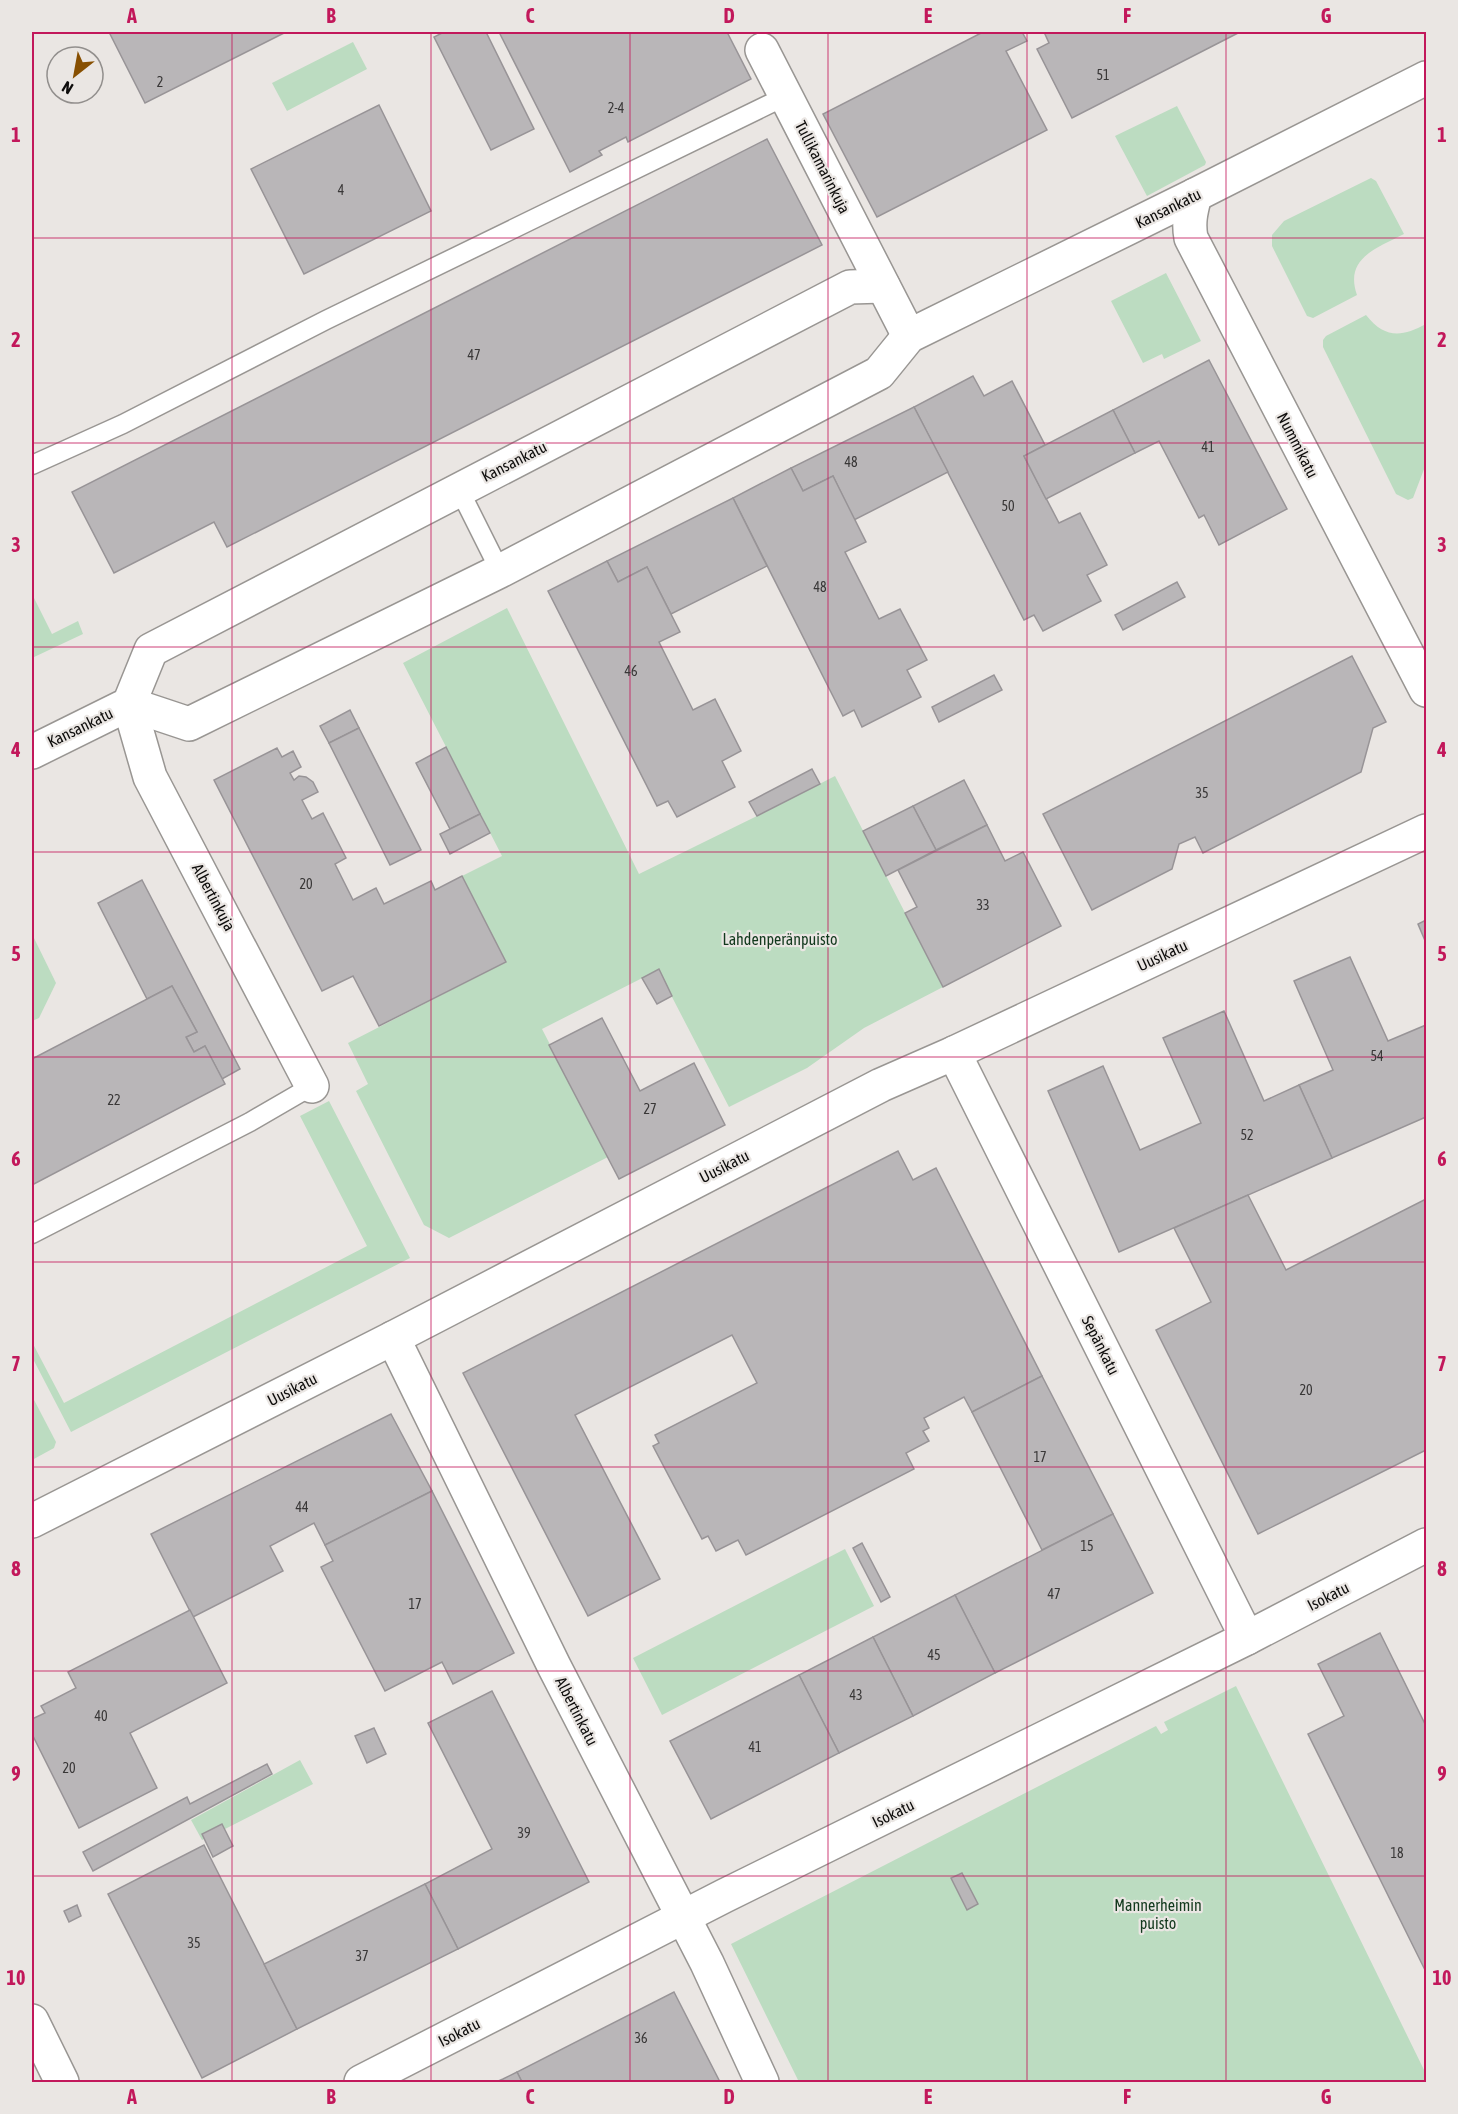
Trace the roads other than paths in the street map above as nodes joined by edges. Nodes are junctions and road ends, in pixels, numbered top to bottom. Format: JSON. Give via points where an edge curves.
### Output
{"nodes":[{"id":1,"x":762,"y":50,"type":"dead end"},
{"id":2,"x":1426,"y":78,"type":"edge"},
{"id":3,"x":786,"y":96,"type":"junction"},
{"id":4,"x":1196,"y":195,"type":"junction"},
{"id":5,"x":883,"y":286,"type":"junction"},
{"id":6,"x":909,"y":336,"type":"junction"},
{"id":7,"x":32,"y":465,"type":"edge"},
{"id":8,"x":459,"y":489,"type":"junction"},
{"id":9,"x":500,"y":571,"type":"junction"},
{"id":10,"x":1426,"y":690,"type":"edge"},
{"id":11,"x":129,"y":704,"type":"junction"},
{"id":12,"x":32,"y":752,"type":"edge"},
{"id":13,"x":1426,"y":831,"type":"edge"},
{"id":14,"x":954,"y":1053,"type":"junction"},
{"id":15,"x":312,"y":1086,"type":"joint"},
{"id":16,"x":32,"y":1234,"type":"edge"},
{"id":17,"x":393,"y":1338,"type":"junction"},
{"id":18,"x":32,"y":1521,"type":"edge"},
{"id":19,"x":1426,"y":1545,"type":"edge"},
{"id":20,"x":1247,"y":1638,"type":"junction"},
{"id":21,"x":683,"y":1918,"type":"junction"},
{"id":22,"x":32,"y":2021,"type":"edge"},
{"id":23,"x":62,"y":2082,"type":"edge"},
{"id":24,"x":361,"y":2082,"type":"edge"},
{"id":25,"x":762,"y":2082,"type":"edge"}],
"edges":[{"from":1,"to":3,"type":"street","name":"Tullikamarinkuja"},
{"from":2,"to":4,"type":"street","name":"Kansankatu"},
{"from":3,"to":5,"type":"street","name":"Tullikamarinkuja"},
{"from":3,"to":7,"type":"lane","via":[[326,320],[123,424]]},
{"from":4,"to":6,"type":"street","name":"Kansankatu"},
{"from":4,"to":10,"type":"street","name":"Nummikatu","via":[[1190,212],[1191,238]]},
{"from":5,"to":6,"type":"street"},
{"from":5,"to":8,"type":"street","name":"Kansankatu","via":[[850,287]]},
{"from":6,"to":9,"type":"street","name":"Kansankatu","via":[[879,372]]},
{"from":8,"to":9,"type":"lane"},
{"from":8,"to":11,"type":"street","name":"Kansankatu","via":[[151,650]]},
{"from":9,"to":11,"type":"street","name":"Kansankatu","via":[[189,723]]},
{"from":11,"to":12,"type":"street","name":"Kansankatu"},
{"from":11,"to":15,"type":"street","name":"Albertinkuja","via":[[150,777]]},
{"from":13,"to":14,"type":"street","name":"Uusikatu"},
{"from":14,"to":17,"type":"street","name":"Uusikatu","via":[[880,1085]]},
{"from":14,"to":20,"type":"street","name":"Sepänkatu"},
{"from":15,"to":16,"type":"lane"},
{"from":17,"to":18,"type":"street","name":"Uusikatu"},
{"from":17,"to":21,"type":"street","name":"Albertinkatu"},
{"from":19,"to":20,"type":"street","name":"Isokatu"},
{"from":20,"to":21,"type":"street","name":"Isokatu"},
{"from":21,"to":24,"type":"street","name":"Isokatu"},
{"from":21,"to":25,"type":"street","name":"Albertinkatu"},
{"from":22,"to":23,"type":"street"}]}
